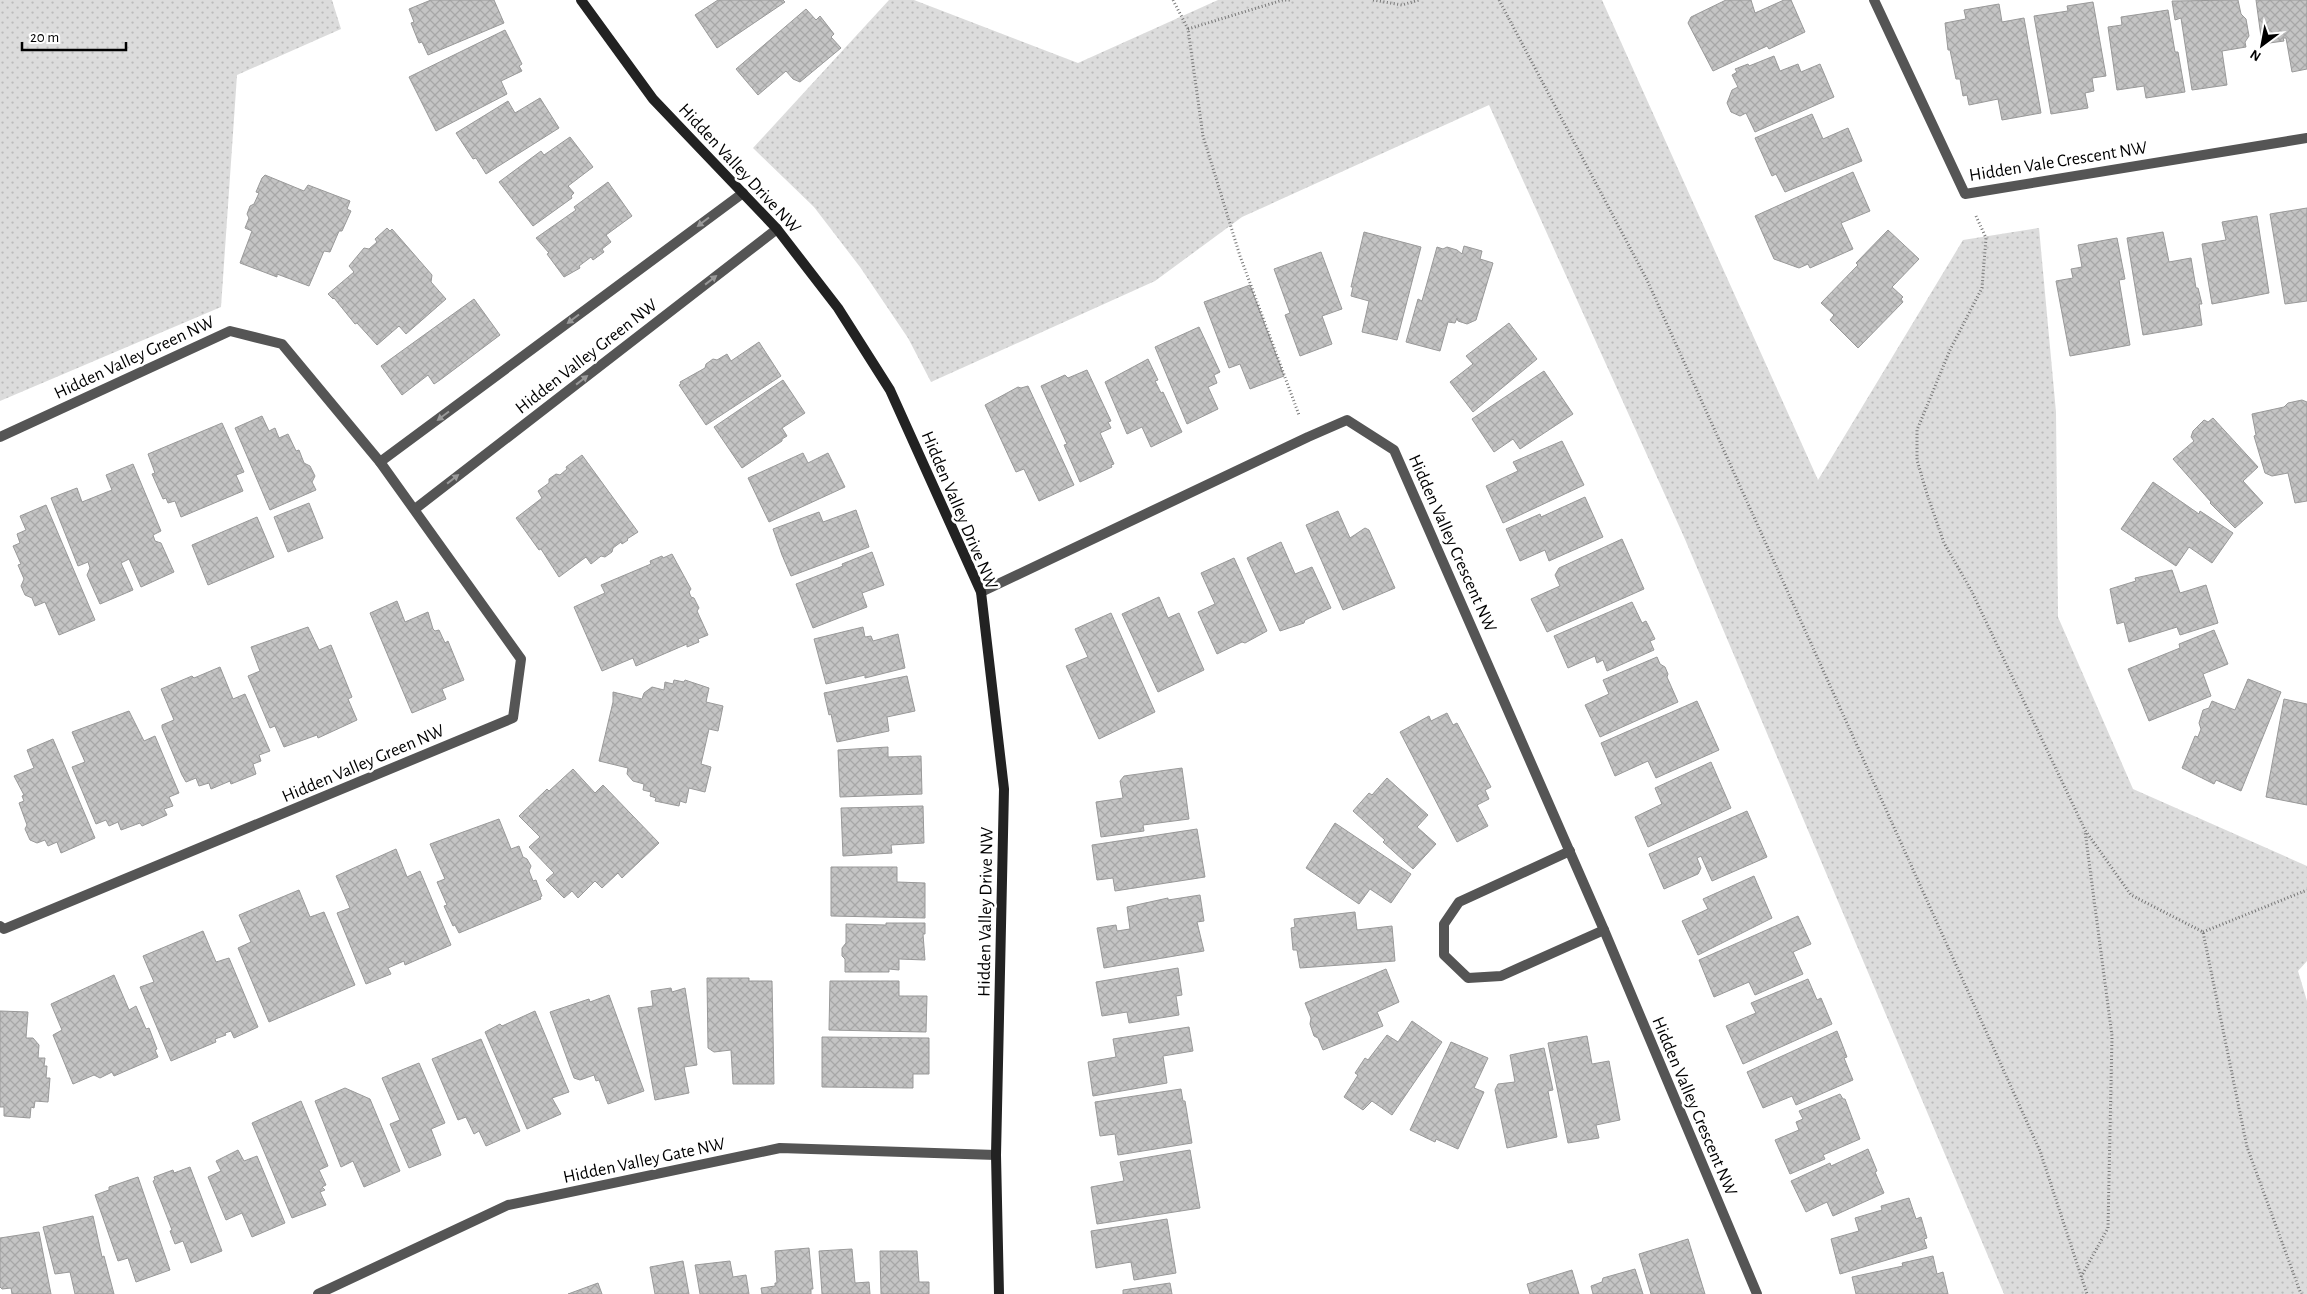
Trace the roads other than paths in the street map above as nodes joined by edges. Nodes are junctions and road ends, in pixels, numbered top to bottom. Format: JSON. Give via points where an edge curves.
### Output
{"nodes":[{"id":1,"x":581,"y":0,"type":"edge"},
{"id":2,"x":1874,"y":0,"type":"edge"},
{"id":3,"x":2307,"y":138,"type":"edge"},
{"id":4,"x":743,"y":193,"type":"junction"},
{"id":5,"x":777,"y":229,"type":"junction"},
{"id":6,"x":0,"y":437,"type":"edge"},
{"id":7,"x":380,"y":462,"type":"junction"},
{"id":8,"x":415,"y":509,"type":"junction"},
{"id":9,"x":981,"y":592,"type":"junction"},
{"id":10,"x":1570,"y":851,"type":"junction"},
{"id":11,"x":0,"y":926,"type":"edge"},
{"id":12,"x":1604,"y":930,"type":"junction"},
{"id":13,"x":996,"y":1155,"type":"junction"},
{"id":14,"x":318,"y":1294,"type":"edge"},
{"id":15,"x":999,"y":1294,"type":"edge"},
{"id":16,"x":1757,"y":1294,"type":"edge"}],
"edges":[{"from":1,"to":4,"type":"street","name":"Hidden Valley Drive NW","via":[[653,99]]},
{"from":2,"to":3,"type":"street","name":"Hidden Vale Crescent NW","via":[[1965,194]]},
{"from":4,"to":5,"type":"street","name":"Hidden Valley Drive NW"},
{"from":4,"to":7,"type":"street","name":"Hidden Valley Green NW","one_way":true},
{"from":8,"to":5,"type":"street","name":"Hidden Valley Green NW","one_way":true},
{"from":5,"to":9,"type":"street","name":"Hidden Valley Drive NW","via":[[838,308],[890,390]]},
{"from":6,"to":7,"type":"street","name":"Hidden Valley Green NW","via":[[230,331],[282,344]]},
{"from":7,"to":8,"type":"street","name":"Hidden Valley Green NW"},
{"from":8,"to":11,"type":"street","name":"Hidden Valley Green NW","via":[[520,659],[513,718],[4,929]]},
{"from":9,"to":10,"type":"street","name":"Hidden Valley Crescent NW","via":[[1347,420],[1394,450]]},
{"from":9,"to":13,"type":"street","name":"Hidden Valley Drive NW","via":[[1004,789]]},
{"from":10,"to":12,"type":"street","name":"Hidden Valley Crescent NW"},
{"from":10,"to":12,"type":"street","via":[[1459,902],[1444,924],[1444,955],[1468,978],[1501,976]]},
{"from":12,"to":16,"type":"street","name":"Hidden Valley Crescent NW"},
{"from":13,"to":14,"type":"street","name":"Hidden Valley Gate NW","via":[[780,1148],[508,1205]]},
{"from":13,"to":15,"type":"street","name":"Hidden Valley Drive NW"}]}
